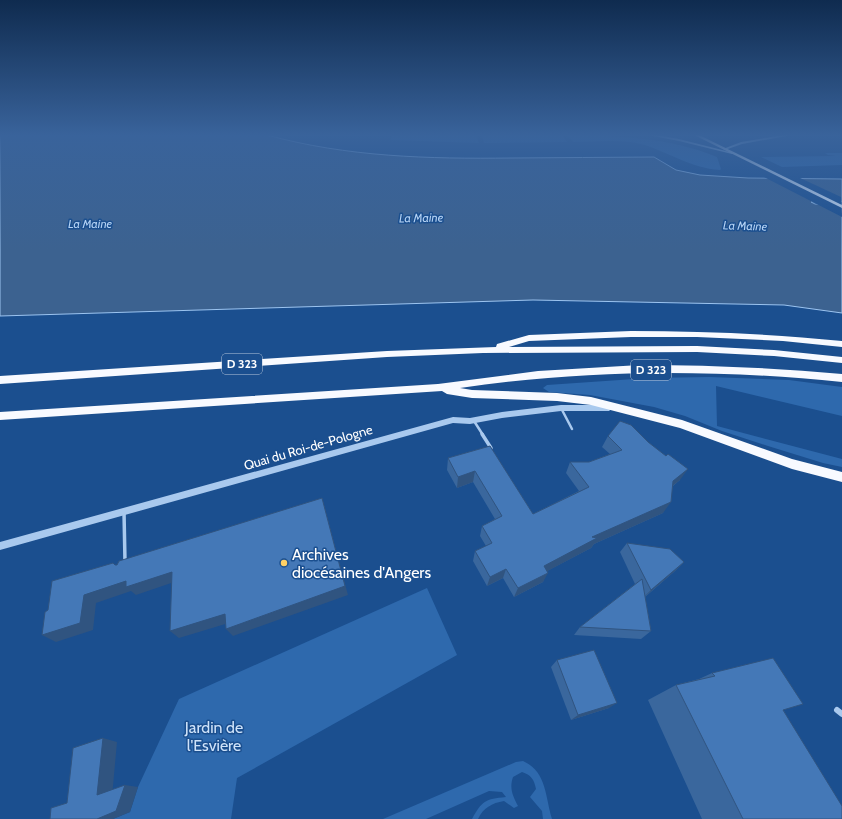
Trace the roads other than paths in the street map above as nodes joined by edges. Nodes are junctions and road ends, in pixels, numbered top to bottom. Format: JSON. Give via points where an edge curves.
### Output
{"nodes":[{"id":1,"x":772,"y":173,"type":"edge"},
{"id":2,"x":842,"y":208,"type":"edge"},
{"id":3,"x":842,"y":344,"type":"edge"},
{"id":4,"x":483,"y":350,"type":"junction"},
{"id":5,"x":842,"y":360,"type":"edge"},
{"id":6,"x":842,"y":378,"type":"edge"},
{"id":7,"x":0,"y":380,"type":"edge"},
{"id":8,"x":438,"y":388,"type":"junction"},
{"id":9,"x":560,"y":408,"type":"junction"},
{"id":10,"x":629,"y":410,"type":"junction"},
{"id":11,"x":0,"y":416,"type":"edge"},
{"id":12,"x":473,"y":421,"type":"junction"},
{"id":13,"x":572,"y":429,"type":"dead end"},
{"id":14,"x":492,"y":450,"type":"edge"},
{"id":15,"x":842,"y":477,"type":"edge"},
{"id":16,"x":124,"y":512,"type":"junction"},
{"id":17,"x":0,"y":546,"type":"edge"},
{"id":18,"x":126,"y":566,"type":"edge"}],
"edges":[{"from":1,"to":2,"type":"main road"},
{"from":3,"to":4,"type":"highway","via":[[783,338],[631,334],[529,338]]},
{"from":4,"to":5,"type":"highway","number":"D 323","via":[[697,349],[774,352]]},
{"from":4,"to":7,"type":"highway","number":"D 323"},
{"from":6,"to":8,"type":"highway","number":"D 323","via":[[692,368],[560,373],[490,379]]},
{"from":8,"to":10,"type":"highway","via":[[472,394],[592,401]]},
{"from":8,"to":11,"type":"highway","number":"D 323"},
{"from":9,"to":10,"type":"street","name":"Quai du Roi-de-Pologne","via":[[598,407]]},
{"from":9,"to":12,"type":"street","name":"Quai du Roi-de-Pologne"},
{"from":9,"to":13,"type":"lane"},
{"from":10,"to":15,"type":"highway","via":[[682,424],[792,464]]},
{"from":12,"to":14,"type":"lane"},
{"from":12,"to":16,"type":"street","name":"Quai du Roi-de-Pologne","via":[[453,420]]},
{"from":16,"to":17,"type":"street","name":"Quai du Roi-de-Pologne"},
{"from":16,"to":18,"type":"lane"}]}
